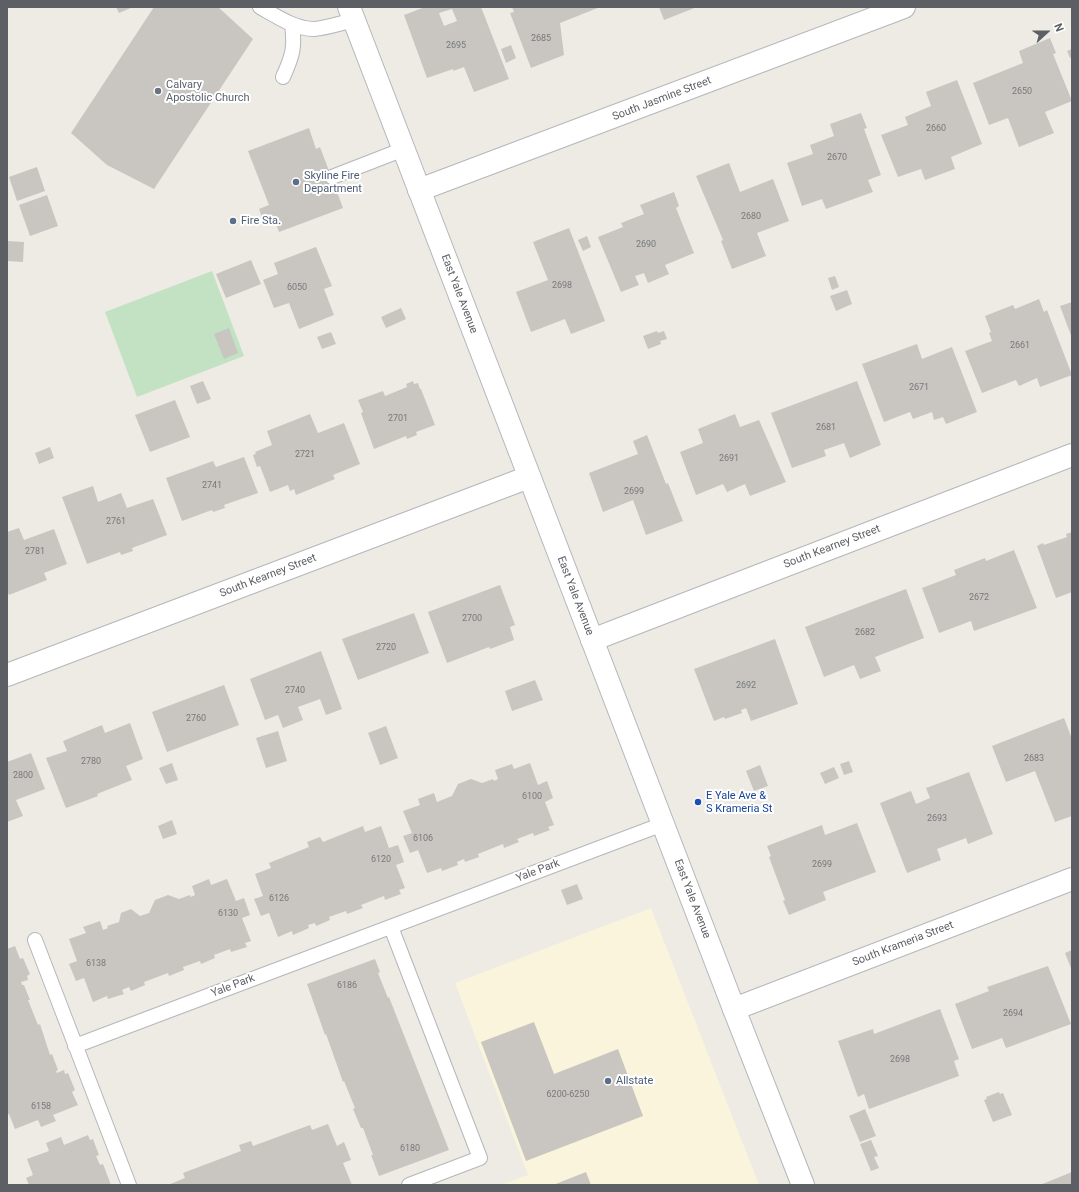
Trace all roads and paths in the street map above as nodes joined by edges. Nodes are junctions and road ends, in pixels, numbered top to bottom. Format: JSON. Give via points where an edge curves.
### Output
{"nodes":[{"id":1,"x":260,"y":7,"type":"edge"},
{"id":2,"x":904,"y":7,"type":"edge"},
{"id":3,"x":351,"y":14,"type":"edge"},
{"id":4,"x":292,"y":24,"type":"junction"},
{"id":5,"x":283,"y":77,"type":"dead end"},
{"id":6,"x":404,"y":149,"type":"junction"},
{"id":7,"x":332,"y":177,"type":"dead end"},
{"id":8,"x":420,"y":190,"type":"junction"},
{"id":9,"x":1072,"y":455,"type":"edge"},
{"id":10,"x":529,"y":477,"type":"junction"},
{"id":11,"x":592,"y":640,"type":"junction"},
{"id":12,"x":7,"y":675,"type":"edge"},
{"id":13,"x":663,"y":824,"type":"junction"},
{"id":14,"x":1072,"y":879,"type":"edge"},
{"id":15,"x":391,"y":927,"type":"junction"},
{"id":16,"x":35,"y":940,"type":"dead end"},
{"id":17,"x":734,"y":1009,"type":"junction"},
{"id":18,"x":75,"y":1046,"type":"junction"},
{"id":19,"x":129,"y":1185,"type":"edge"},
{"id":20,"x":409,"y":1185,"type":"edge"},
{"id":21,"x":803,"y":1185,"type":"edge"}],
"edges":[{"from":1,"to":4,"type":"lane"},
{"from":2,"to":8,"type":"street","name":"South Jasmine Street"},
{"from":3,"to":4,"type":"lane","via":[[313,29]]},
{"from":3,"to":6,"type":"street","name":"East Yale Avenue"},
{"from":4,"to":5,"type":"lane","via":[[293,53]]},
{"from":6,"to":7,"type":"lane"},
{"from":6,"to":8,"type":"street","name":"East Yale Avenue"},
{"from":8,"to":10,"type":"street","name":"East Yale Avenue"},
{"from":9,"to":11,"type":"street","name":"South Kearney Street"},
{"from":10,"to":11,"type":"street","name":"East Yale Avenue"},
{"from":10,"to":12,"type":"street","name":"South Kearney Street"},
{"from":11,"to":13,"type":"street","name":"East Yale Avenue"},
{"from":13,"to":15,"type":"lane","name":"Yale Park"},
{"from":13,"to":17,"type":"street","name":"East Yale Avenue"},
{"from":14,"to":17,"type":"street","name":"South Krameria Street"},
{"from":15,"to":18,"type":"lane","name":"Yale Park"},
{"from":15,"to":20,"type":"lane","via":[[480,1158]]},
{"from":16,"to":18,"type":"lane"},
{"from":17,"to":21,"type":"street","name":"East Yale Avenue"},
{"from":18,"to":19,"type":"lane"}]}
